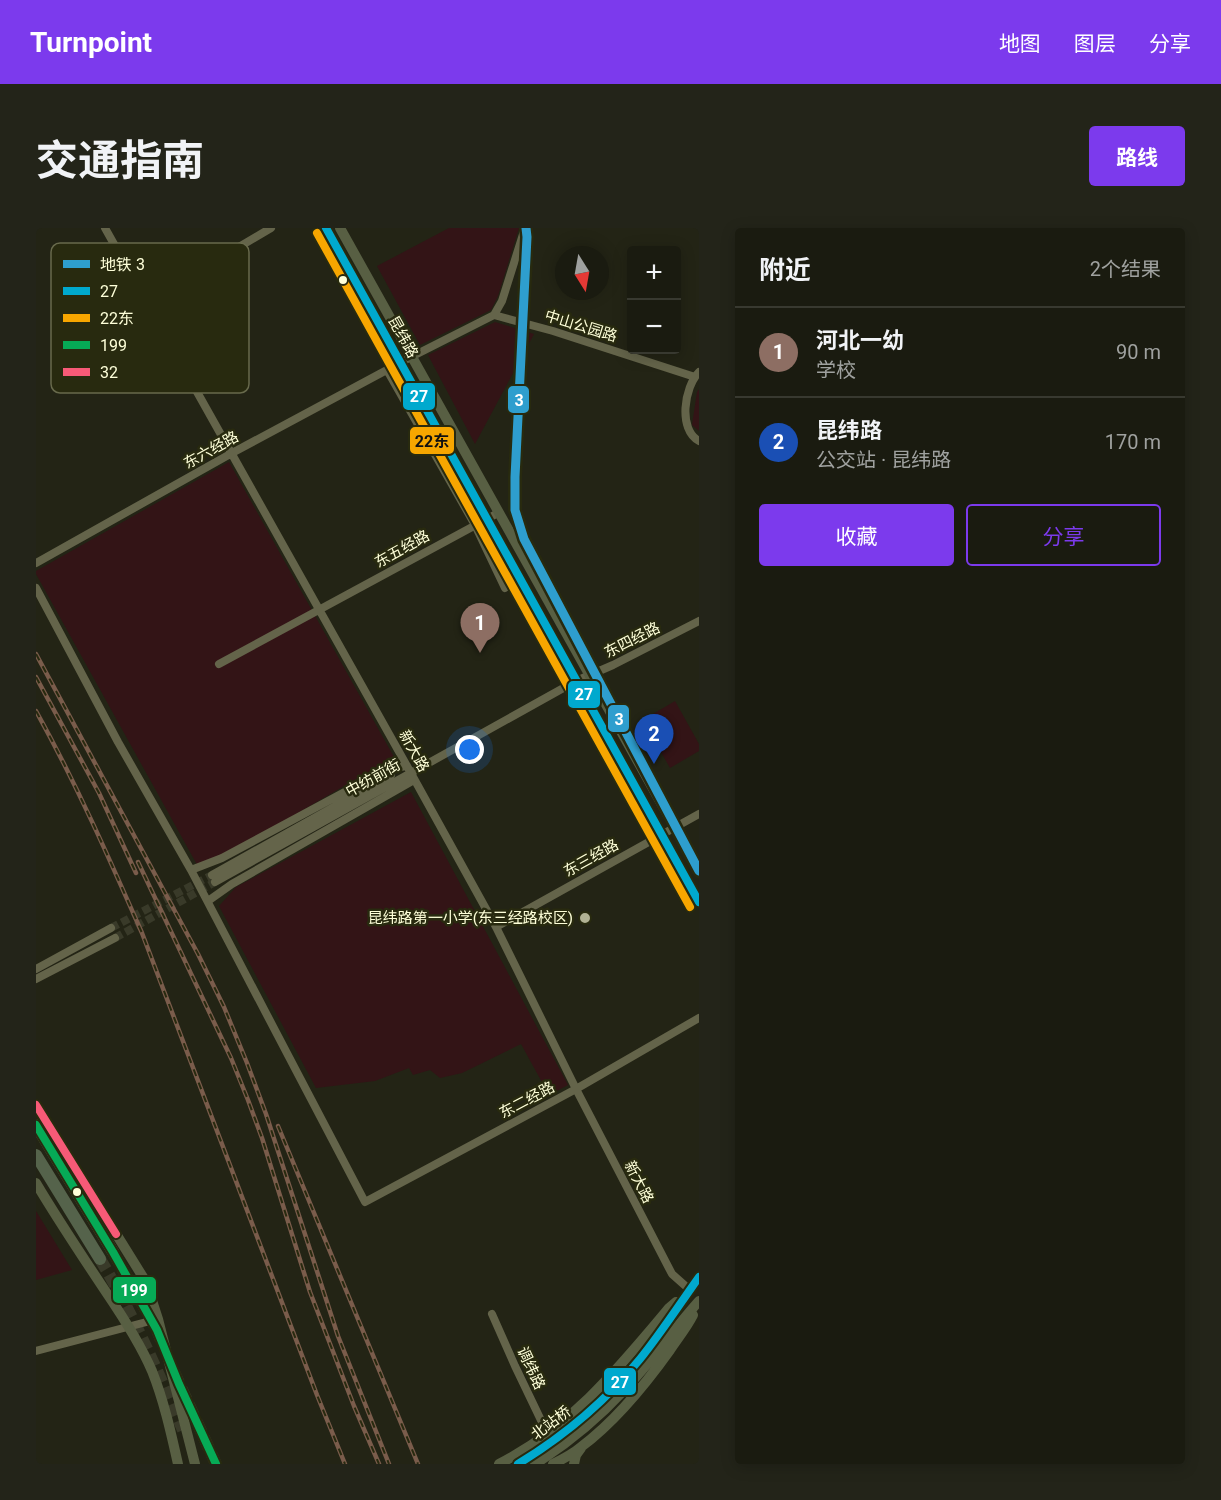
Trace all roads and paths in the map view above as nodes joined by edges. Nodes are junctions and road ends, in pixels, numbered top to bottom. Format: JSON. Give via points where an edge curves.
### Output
{"nodes":[{"id":1,"x":105,"y":228,"type":"edge"},
{"id":2,"x":271,"y":228,"type":"edge"},
{"id":3,"x":326,"y":228,"type":"edge"},
{"id":4,"x":340,"y":228,"type":"edge"},
{"id":5,"x":525,"y":228,"type":"edge"},
{"id":6,"x":113,"y":243,"type":"edge"},
{"id":7,"x":246,"y":243,"type":"edge"},
{"id":8,"x":494,"y":315,"type":"junction"},
{"id":9,"x":411,"y":357,"type":"junction"},
{"id":10,"x":400,"y":363,"type":"junction"},
{"id":11,"x":387,"y":370,"type":"junction"},
{"id":12,"x":697,"y":374,"type":"edge"},
{"id":13,"x":198,"y":393,"type":"edge"},
{"id":14,"x":699,"y":441,"type":"edge"},
{"id":15,"x":232,"y":453,"type":"junction"},
{"id":16,"x":498,"y":513,"type":"junction"},
{"id":17,"x":487,"y":519,"type":"junction"},
{"id":18,"x":475,"y":525,"type":"junction"},
{"id":19,"x":36,"y":563,"type":"edge"},
{"id":20,"x":36,"y":588,"type":"edge"},
{"id":21,"x":505,"y":588,"type":"dead end"},
{"id":22,"x":320,"y":610,"type":"junction"},
{"id":23,"x":699,"y":621,"type":"edge"},
{"id":24,"x":219,"y":664,"type":"dead end"},
{"id":25,"x":590,"y":675,"type":"junction"},
{"id":26,"x":576,"y":681,"type":"junction"},
{"id":27,"x":411,"y":773,"type":"junction"},
{"id":28,"x":699,"y":814,"type":"edge"},
{"id":29,"x":675,"y":827,"type":"junction"},
{"id":30,"x":662,"y":834,"type":"junction"},
{"id":31,"x":191,"y":870,"type":"junction"},
{"id":32,"x":699,"y":871,"type":"edge"},
{"id":33,"x":213,"y":878,"type":"tunnel mouth"},
{"id":34,"x":208,"y":901,"type":"junction"},
{"id":35,"x":699,"y":902,"type":"edge"},
{"id":36,"x":496,"y":927,"type":"junction"},
{"id":37,"x":111,"y":928,"type":"tunnel mouth"},
{"id":38,"x":115,"y":938,"type":"tunnel mouth"},
{"id":39,"x":36,"y":969,"type":"edge"},
{"id":40,"x":36,"y":979,"type":"edge"},
{"id":41,"x":699,"y":1018,"type":"edge"},
{"id":42,"x":576,"y":1089,"type":"junction"},
{"id":43,"x":36,"y":1105,"type":"edge"},
{"id":44,"x":36,"y":1125,"type":"edge"},
{"id":45,"x":36,"y":1155,"type":"edge"},
{"id":46,"x":36,"y":1183,"type":"edge"},
{"id":47,"x":113,"y":1252,"type":"tunnel mouth"},
{"id":48,"x":100,"y":1259,"type":"tunnel mouth"},
{"id":49,"x":699,"y":1277,"type":"edge"},
{"id":50,"x":690,"y":1290,"type":"junction"},
{"id":51,"x":699,"y":1302,"type":"edge"},
{"id":52,"x":492,"y":1314,"type":"dead end"},
{"id":53,"x":158,"y":1319,"type":"junction"},
{"id":54,"x":673,"y":1324,"type":"junction"},
{"id":55,"x":129,"y":1327,"type":"junction"},
{"id":56,"x":36,"y":1352,"type":"edge"},
{"id":57,"x":547,"y":1434,"type":"junction"},
{"id":58,"x":581,"y":1448,"type":"junction"},
{"id":59,"x":559,"y":1463,"type":"edge"},
{"id":60,"x":178,"y":1464,"type":"edge"},
{"id":61,"x":195,"y":1464,"type":"edge"},
{"id":62,"x":499,"y":1464,"type":"edge"},
{"id":63,"x":518,"y":1464,"type":"edge"},
{"id":64,"x":535,"y":1464,"type":"edge"},
{"id":65,"x":574,"y":1464,"type":"edge"}],
"edges":[{"from":1,"to":6,"type":"street","name":"新大路"},
{"from":2,"to":7,"type":"street"},
{"from":3,"to":10,"type":"main road","name":"昆纬路"},
{"from":4,"to":9,"type":"main road","name":"昆纬路"},
{"from":5,"to":8,"type":"street"},
{"from":8,"to":9,"type":"street","name":"东六经路"},
{"from":8,"to":12,"type":"street","name":"中山公园路"},
{"from":9,"to":10,"type":"street","name":"东六经路"},
{"from":9,"to":16,"type":"main road","name":"昆纬路"},
{"from":10,"to":11,"type":"street","name":"东六经路"},
{"from":10,"to":17,"type":"main road","name":"昆纬路"},
{"from":11,"to":15,"type":"street","name":"东六经路"},
{"from":11,"to":18,"type":"street"},
{"from":12,"to":14,"type":"street","name":"中山公园路","via":[[685,411],[687,427]]},
{"from":13,"to":15,"type":"street","name":"新大路"},
{"from":15,"to":19,"type":"street","name":"东六经路"},
{"from":15,"to":22,"type":"street","name":"新大路"},
{"from":16,"to":17,"type":"street","name":"东五经路"},
{"from":16,"to":25,"type":"main road","name":"昆纬路"},
{"from":17,"to":18,"type":"street","name":"东五经路"},
{"from":17,"to":26,"type":"main road","name":"昆纬路"},
{"from":18,"to":21,"type":"street"},
{"from":18,"to":22,"type":"street","name":"东五经路"},
{"from":20,"to":31,"type":"street"},
{"from":22,"to":24,"type":"street","name":"东五经路"},
{"from":22,"to":27,"type":"street","name":"新大路"},
{"from":23,"to":25,"type":"street","name":"东四经路"},
{"from":25,"to":26,"type":"street","name":"东四经路"},
{"from":25,"to":29,"type":"main road","name":"昆纬路"},
{"from":26,"to":27,"type":"street","name":"中纺前街"},
{"from":26,"to":30,"type":"main road","name":"昆纬路"},
{"from":27,"to":31,"type":"street","via":[[394,768],[222,858]]},
{"from":27,"to":33,"type":"street"},
{"from":27,"to":34,"type":"street"},
{"from":27,"to":36,"type":"street","name":"新大路"},
{"from":28,"to":29,"type":"street","name":"东三经路"},
{"from":29,"to":30,"type":"street","name":"东三经路"},
{"from":29,"to":32,"type":"main road","name":"昆纬路"},
{"from":30,"to":35,"type":"main road","name":"昆纬路"},
{"from":30,"to":36,"type":"street","name":"东三经路"},
{"from":31,"to":34,"type":"street"},
{"from":34,"to":42,"type":"street","name":"东二经路","via":[[365,1202]]},
{"from":36,"to":42,"type":"street","name":"新大路"},
{"from":37,"to":39,"type":"street"},
{"from":38,"to":40,"type":"street"},
{"from":41,"to":42,"type":"street","name":"东二经路"},
{"from":42,"to":50,"type":"street","name":"新大路","via":[[672,1274]]},
{"from":43,"to":53,"type":"main road","via":[[146,1282]]},
{"from":44,"to":47,"type":"highway"},
{"from":45,"to":48,"type":"highway"},
{"from":46,"to":55,"type":"main road"},
{"from":49,"to":50,"type":"main road"},
{"from":50,"to":54,"type":"main road"},
{"from":50,"to":57,"type":"main road","via":[[669,1308],[601,1387]]},
{"from":51,"to":54,"type":"main road"},
{"from":51,"to":58,"type":"main road","via":[[657,1368]]},
{"from":52,"to":57,"type":"street","name":"调纬路"},
{"from":53,"to":55,"type":"street"},
{"from":53,"to":61,"type":"main road"},
{"from":54,"to":63,"type":"main road","name":"北站桥","via":[[604,1399],[562,1435]]},
{"from":54,"to":64,"type":"main road","name":"北站桥","via":[[625,1389],[572,1439]]},
{"from":55,"to":56,"type":"street"},
{"from":55,"to":60,"type":"main road","via":[[161,1395]]},
{"from":57,"to":59,"type":"street","name":"调纬路"},
{"from":57,"to":62,"type":"main road"},
{"from":58,"to":59,"type":"main road"},
{"from":58,"to":65,"type":"main road"}]}
